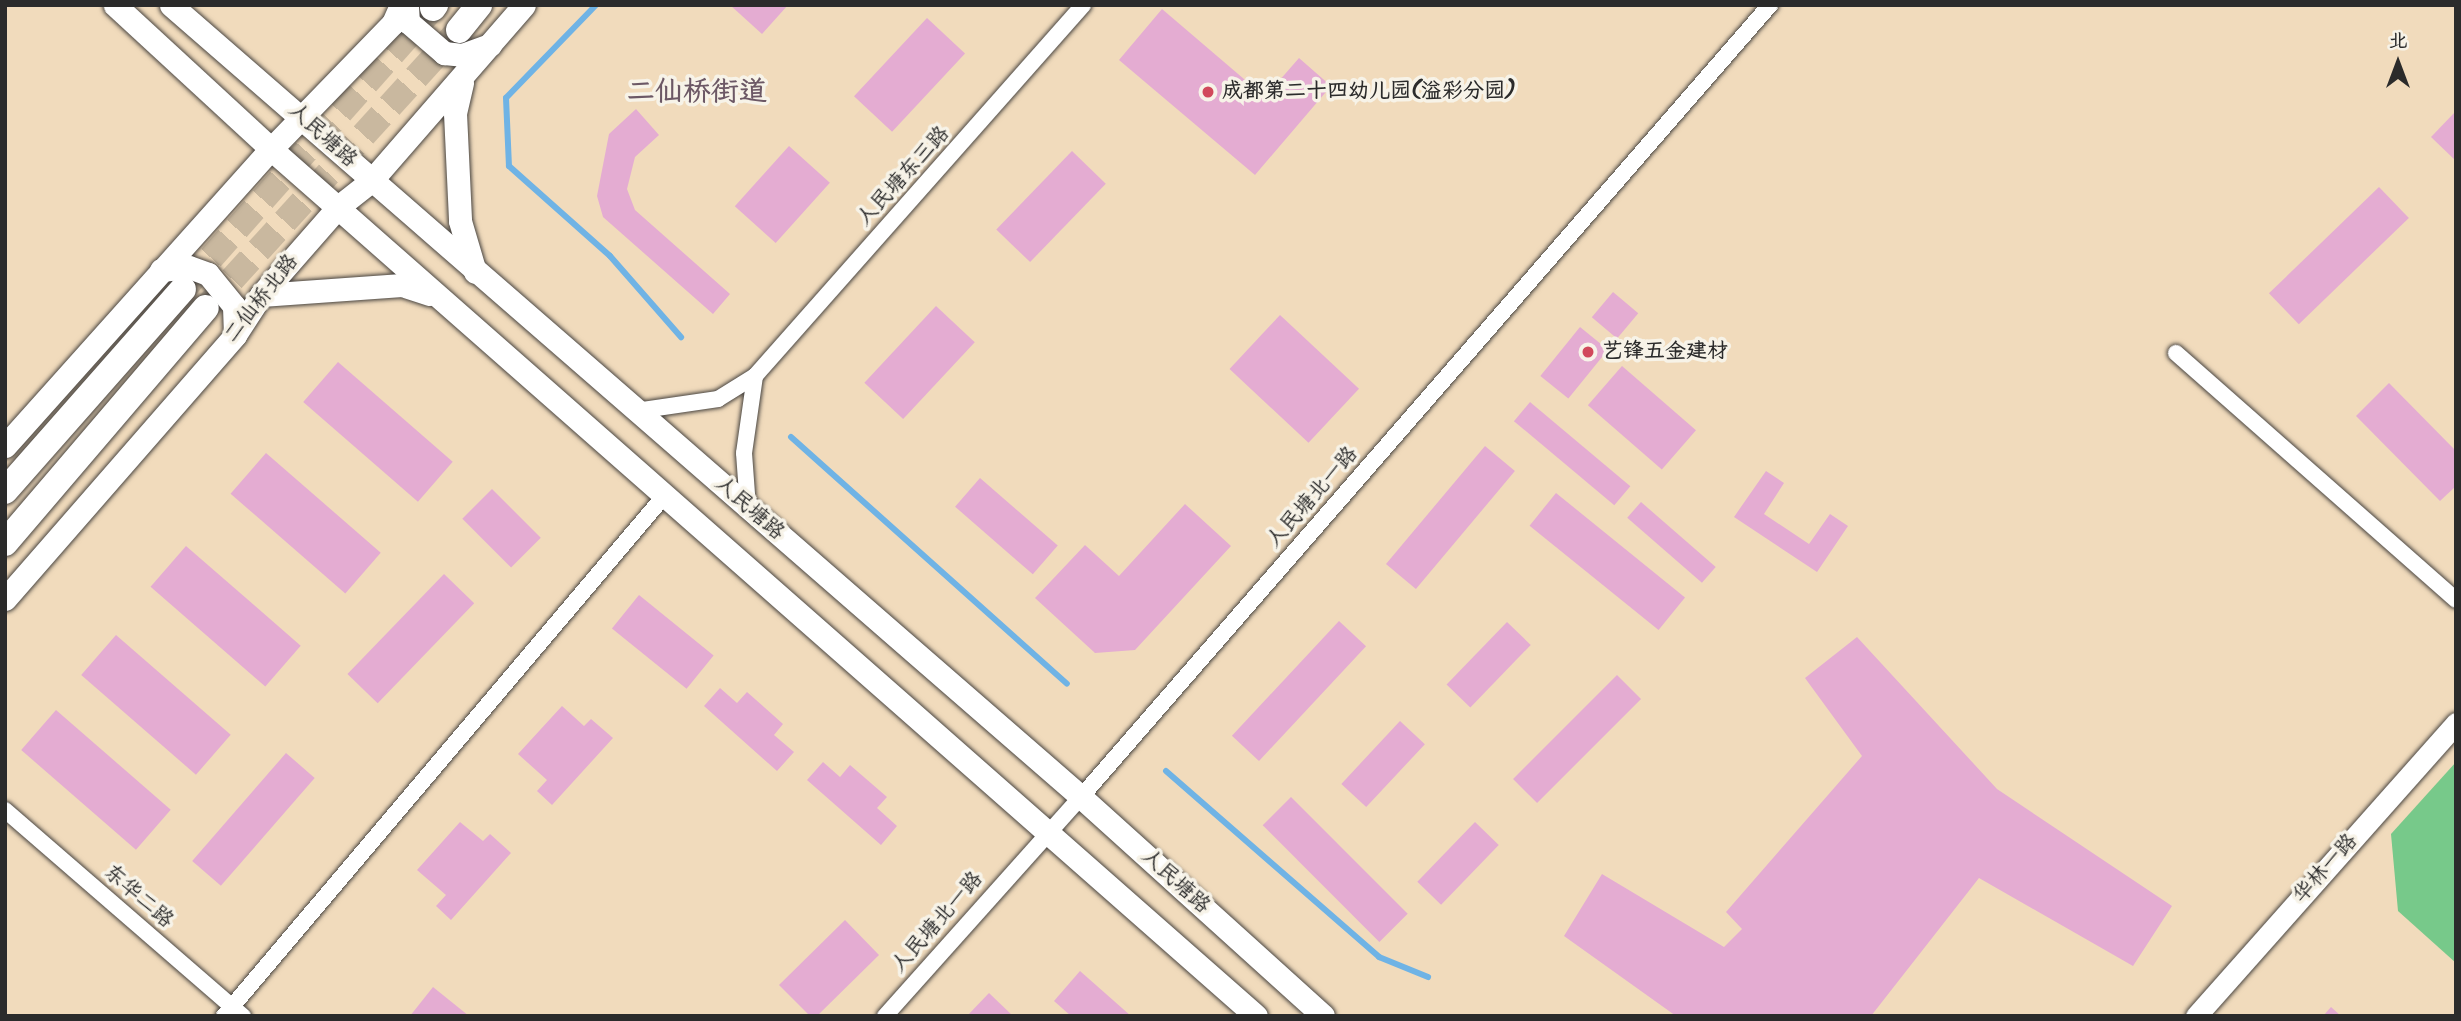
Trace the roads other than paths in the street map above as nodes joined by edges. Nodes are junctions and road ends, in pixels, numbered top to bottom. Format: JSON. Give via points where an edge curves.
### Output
{"nodes":[{"id":1,"x":115,"y":5,"type":"edge"},
{"id":2,"x":171,"y":5,"type":"edge"},
{"id":3,"x":401,"y":5,"type":"edge"},
{"id":4,"x":479,"y":5,"type":"edge"},
{"id":5,"x":524,"y":5,"type":"edge"},
{"id":6,"x":1083,"y":5,"type":"edge"},
{"id":7,"x":1770,"y":5,"type":"edge"},
{"id":8,"x":425,"y":6,"type":"edge"},
{"id":9,"x":459,"y":30,"type":"tunnel mouth"},
{"id":10,"x":491,"y":45,"type":"junction"},
{"id":11,"x":463,"y":78,"type":"junction"},
{"id":12,"x":303,"y":117,"type":"junction"},
{"id":13,"x":271,"y":149,"type":"junction"},
{"id":14,"x":371,"y":181,"type":"junction"},
{"id":15,"x":338,"y":207,"type":"junction"},
{"id":16,"x":161,"y":270,"type":"junction"},
{"id":17,"x":475,"y":272,"type":"junction"},
{"id":18,"x":183,"y":289,"type":"tunnel mouth"},
{"id":19,"x":261,"y":295,"type":"junction"},
{"id":20,"x":442,"y":298,"type":"junction"},
{"id":21,"x":206,"y":308,"type":"tunnel mouth"},
{"id":22,"x":235,"y":335,"type":"junction"},
{"id":23,"x":2176,"y":353,"type":"dead end"},
{"id":24,"x":755,"y":376,"type":"junction"},
{"id":25,"x":635,"y":411,"type":"junction"},
{"id":26,"x":5,"y":446,"type":"edge"},
{"id":27,"x":5,"y":491,"type":"edge"},
{"id":28,"x":665,"y":495,"type":"junction"},
{"id":29,"x":748,"y":508,"type":"junction"},
{"id":30,"x":5,"y":543,"type":"edge"},
{"id":31,"x":5,"y":599,"type":"edge"},
{"id":32,"x":2456,"y":600,"type":"edge"},
{"id":33,"x":2456,"y":723,"type":"edge"},
{"id":34,"x":1082,"y":797,"type":"junction"},
{"id":35,"x":5,"y":810,"type":"edge"},
{"id":36,"x":1048,"y":831,"type":"junction"},
{"id":37,"x":233,"y":1013,"type":"edge"},
{"id":38,"x":885,"y":1016,"type":"edge"},
{"id":39,"x":1256,"y":1016,"type":"edge"},
{"id":40,"x":1323,"y":1016,"type":"edge"},
{"id":41,"x":2196,"y":1016,"type":"edge"}],
"edges":[{"from":1,"to":13,"type":"main road","name":"人民塘路"},
{"from":2,"to":12,"type":"main road","name":"人民塘路"},
{"from":3,"to":12,"type":"main road","via":[[393,23]]},
{"from":4,"to":9,"type":"main road"},
{"from":5,"to":10,"type":"main road","name":"二仙桥北路"},
{"from":6,"to":24,"type":"street","name":"人民塘东三路"},
{"from":7,"to":34,"type":"street","name":"人民塘北一路"},
{"from":8,"to":10,"type":"main road","via":[[408,22],[444,53],[462,55]]},
{"from":10,"to":11,"type":"main road","name":"二仙桥北路"},
{"from":11,"to":14,"type":"main road","name":"二仙桥北路"},
{"from":11,"to":17,"type":"main road","via":[[455,113],[460,221]]},
{"from":12,"to":13,"type":"main road"},
{"from":12,"to":14,"type":"main road","name":"人民塘路"},
{"from":13,"to":15,"type":"main road","name":"人民塘路"},
{"from":13,"to":16,"type":"main road"},
{"from":14,"to":15,"type":"main road","name":"二仙桥北路"},
{"from":14,"to":17,"type":"main road","name":"人民塘路"},
{"from":15,"to":19,"type":"main road","name":"二仙桥北路"},
{"from":15,"to":20,"type":"main road","name":"人民塘路"},
{"from":16,"to":22,"type":"main road","via":[[189,267],[208,274],[234,306]]},
{"from":16,"to":26,"type":"main road"},
{"from":17,"to":25,"type":"main road","name":"人民塘路"},
{"from":18,"to":27,"type":"main road"},
{"from":19,"to":20,"type":"main road","via":[[402,285]]},
{"from":19,"to":22,"type":"main road","name":"二仙桥北路"},
{"from":20,"to":28,"type":"main road","name":"人民塘路"},
{"from":21,"to":30,"type":"main road"},
{"from":22,"to":31,"type":"main road","name":"二仙桥北路"},
{"from":23,"to":32,"type":"street"},
{"from":24,"to":25,"type":"street","name":"人民塘东三路","via":[[719,399]]},
{"from":24,"to":29,"type":"street","via":[[744,453]]},
{"from":25,"to":29,"type":"main road","name":"人民塘路"},
{"from":28,"to":36,"type":"main road","name":"人民塘路"},
{"from":28,"to":37,"type":"street"},
{"from":29,"to":34,"type":"main road","name":"人民塘路"},
{"from":33,"to":41,"type":"street","name":"华林一路"},
{"from":34,"to":36,"type":"street","name":"人民塘北一路"},
{"from":34,"to":40,"type":"main road","name":"人民塘路"},
{"from":35,"to":37,"type":"street","name":"东华二路"},
{"from":36,"to":38,"type":"street","name":"人民塘北一路"},
{"from":36,"to":39,"type":"main road","name":"人民塘路"}]}
